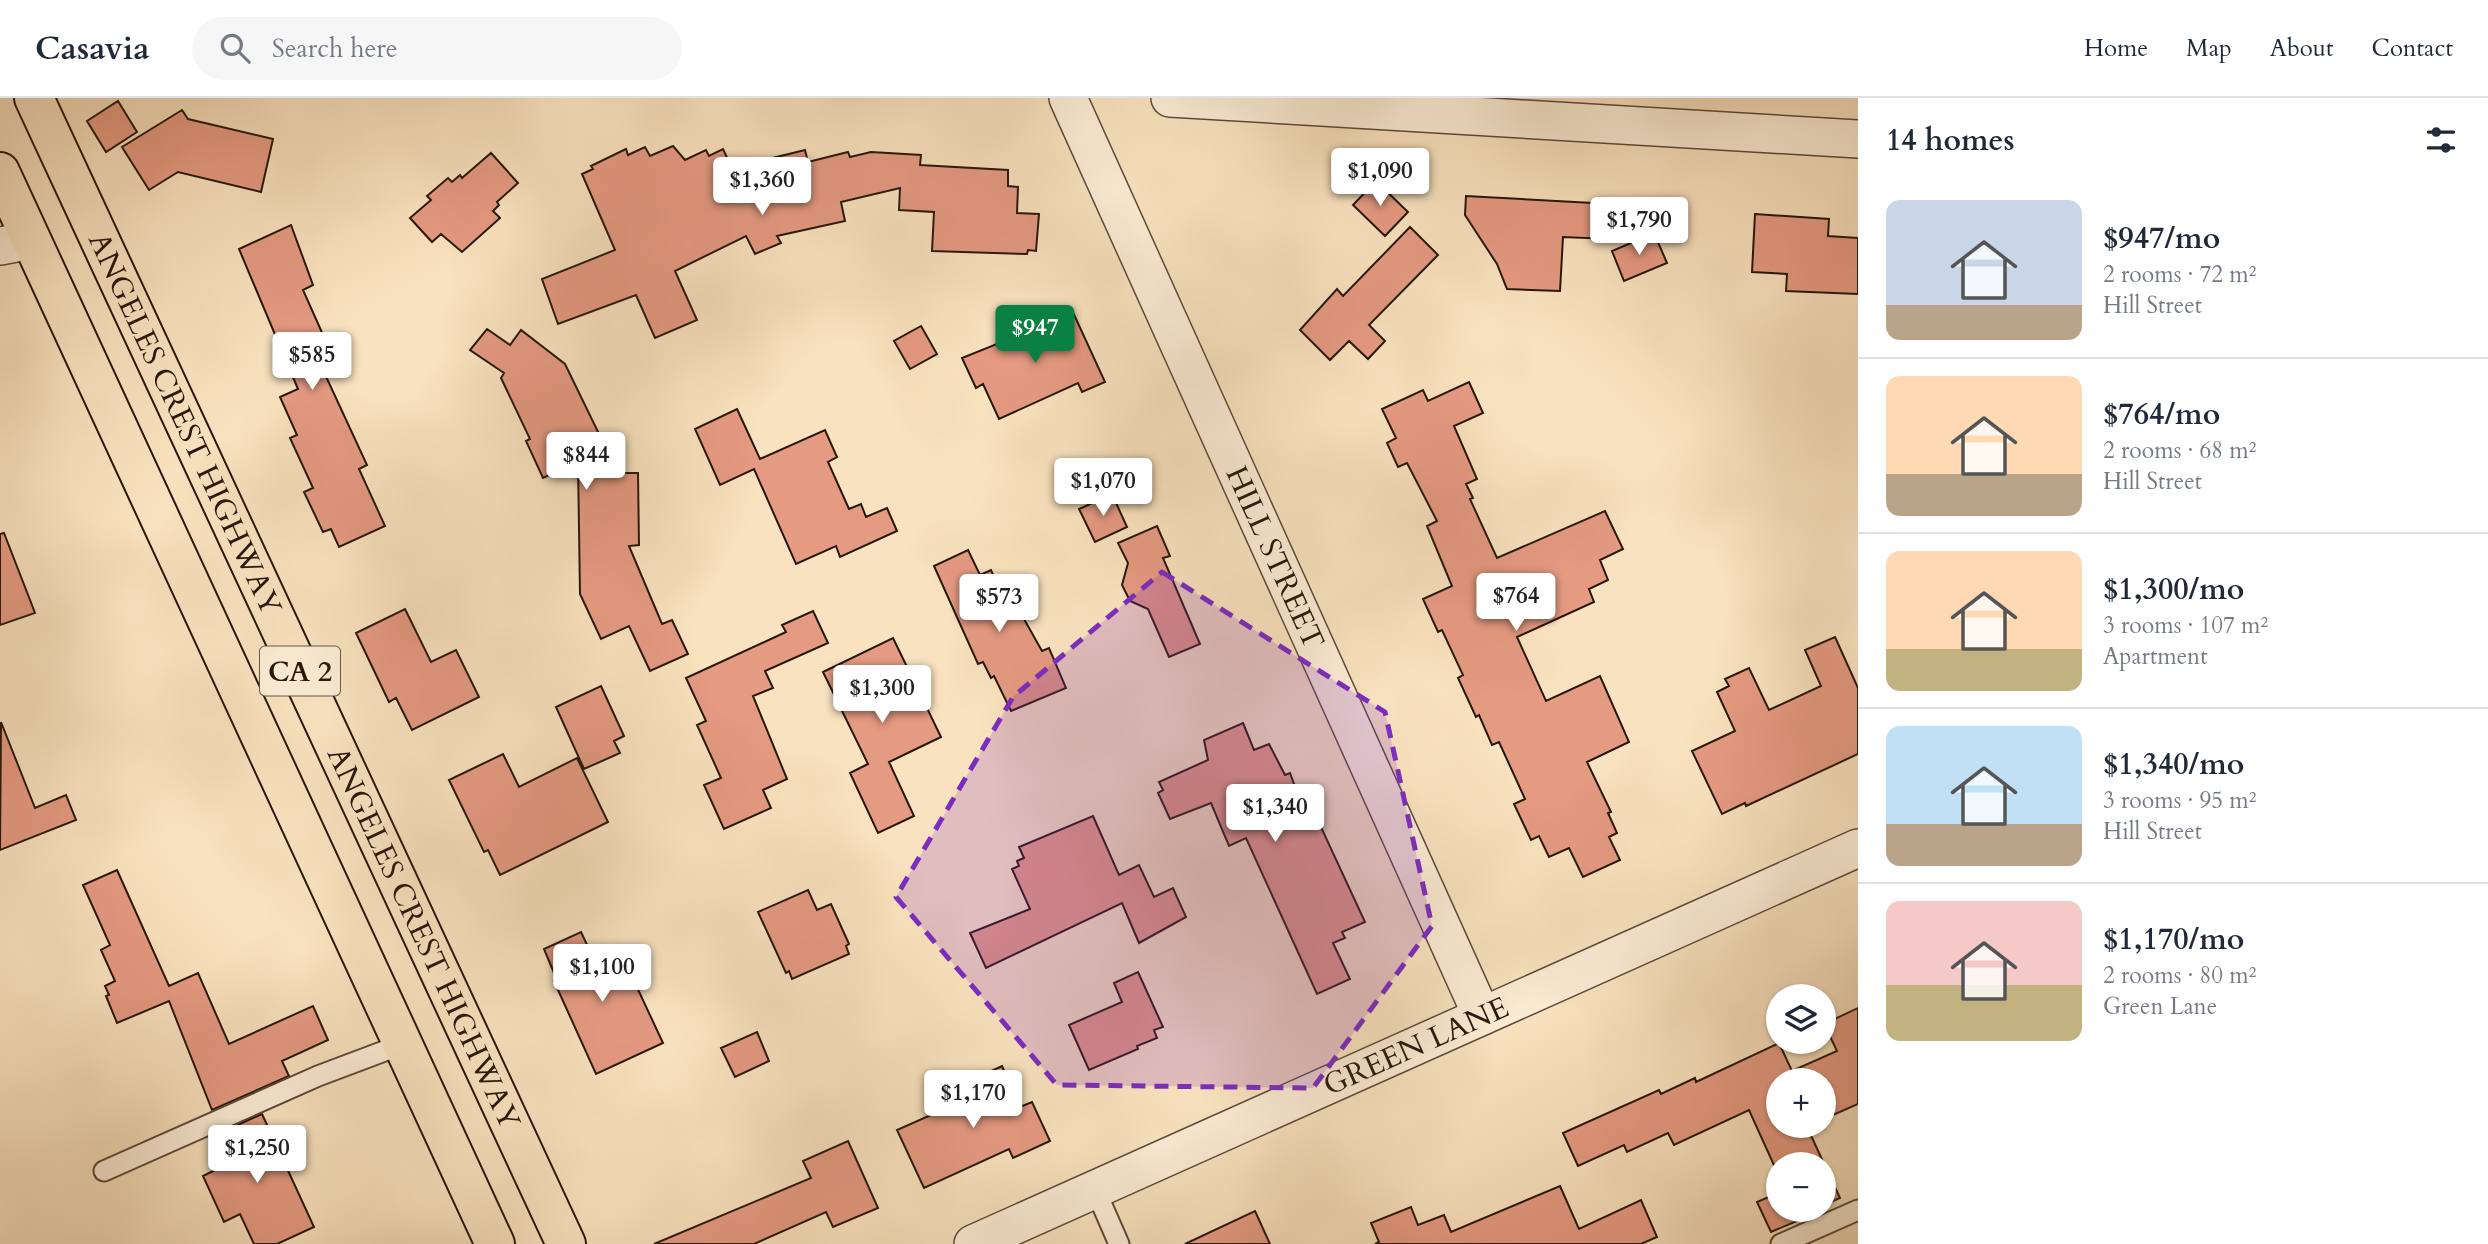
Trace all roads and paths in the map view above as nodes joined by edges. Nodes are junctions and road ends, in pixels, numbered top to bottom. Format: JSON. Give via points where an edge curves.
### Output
{"nodes":[{"id":1,"x":34,"y":98,"type":"edge"},
{"id":2,"x":1068,"y":98,"type":"edge"},
{"id":3,"x":1170,"y":98,"type":"edge"},
{"id":4,"x":1584,"y":111,"type":"edge"},
{"id":5,"x":1858,"y":139,"type":"edge"},
{"id":6,"x":0,"y":172,"type":"edge"},
{"id":7,"x":15,"y":243,"type":"edge"},
{"id":8,"x":1858,"y":848,"type":"edge"},
{"id":9,"x":1482,"y":1016,"type":"junction"},
{"id":10,"x":403,"y":1044,"type":"junction"},
{"id":11,"x":104,"y":1171,"type":"dead end"},
{"id":12,"x":1095,"y":1189,"type":"junction"},
{"id":13,"x":1858,"y":1210,"type":"edge"},
{"id":14,"x":495,"y":1244,"type":"edge"},
{"id":15,"x":566,"y":1244,"type":"edge"},
{"id":16,"x":973,"y":1244,"type":"edge"},
{"id":17,"x":1119,"y":1244,"type":"edge"},
{"id":18,"x":1781,"y":1244,"type":"edge"}],
"edges":[{"from":1,"to":15,"type":"main road","name":"ANGELES CREST HIGHWAY","number":"CA 2"},
{"from":2,"to":9,"type":"street","name":"HILL STREET"},
{"from":3,"to":4,"type":"street"},
{"from":4,"to":5,"type":"street"},
{"from":6,"to":7,"type":"main road","name":"ANGELES CREST HIGHWAY","number":"CA 2"},
{"from":7,"to":10,"type":"main road","name":"ANGELES CREST HIGHWAY","number":"CA 2"},
{"from":8,"to":9,"type":"street","name":"GREEN LANE"},
{"from":9,"to":12,"type":"street","name":"GREEN LANE"},
{"from":10,"to":11,"type":"lane","via":[[318,1076]]},
{"from":10,"to":14,"type":"main road","name":"ANGELES CREST HIGHWAY","number":"CA 2"},
{"from":12,"to":16,"type":"street","name":"GREEN LANE"},
{"from":12,"to":17,"type":"lane"},
{"from":13,"to":18,"type":"lane"}]}
